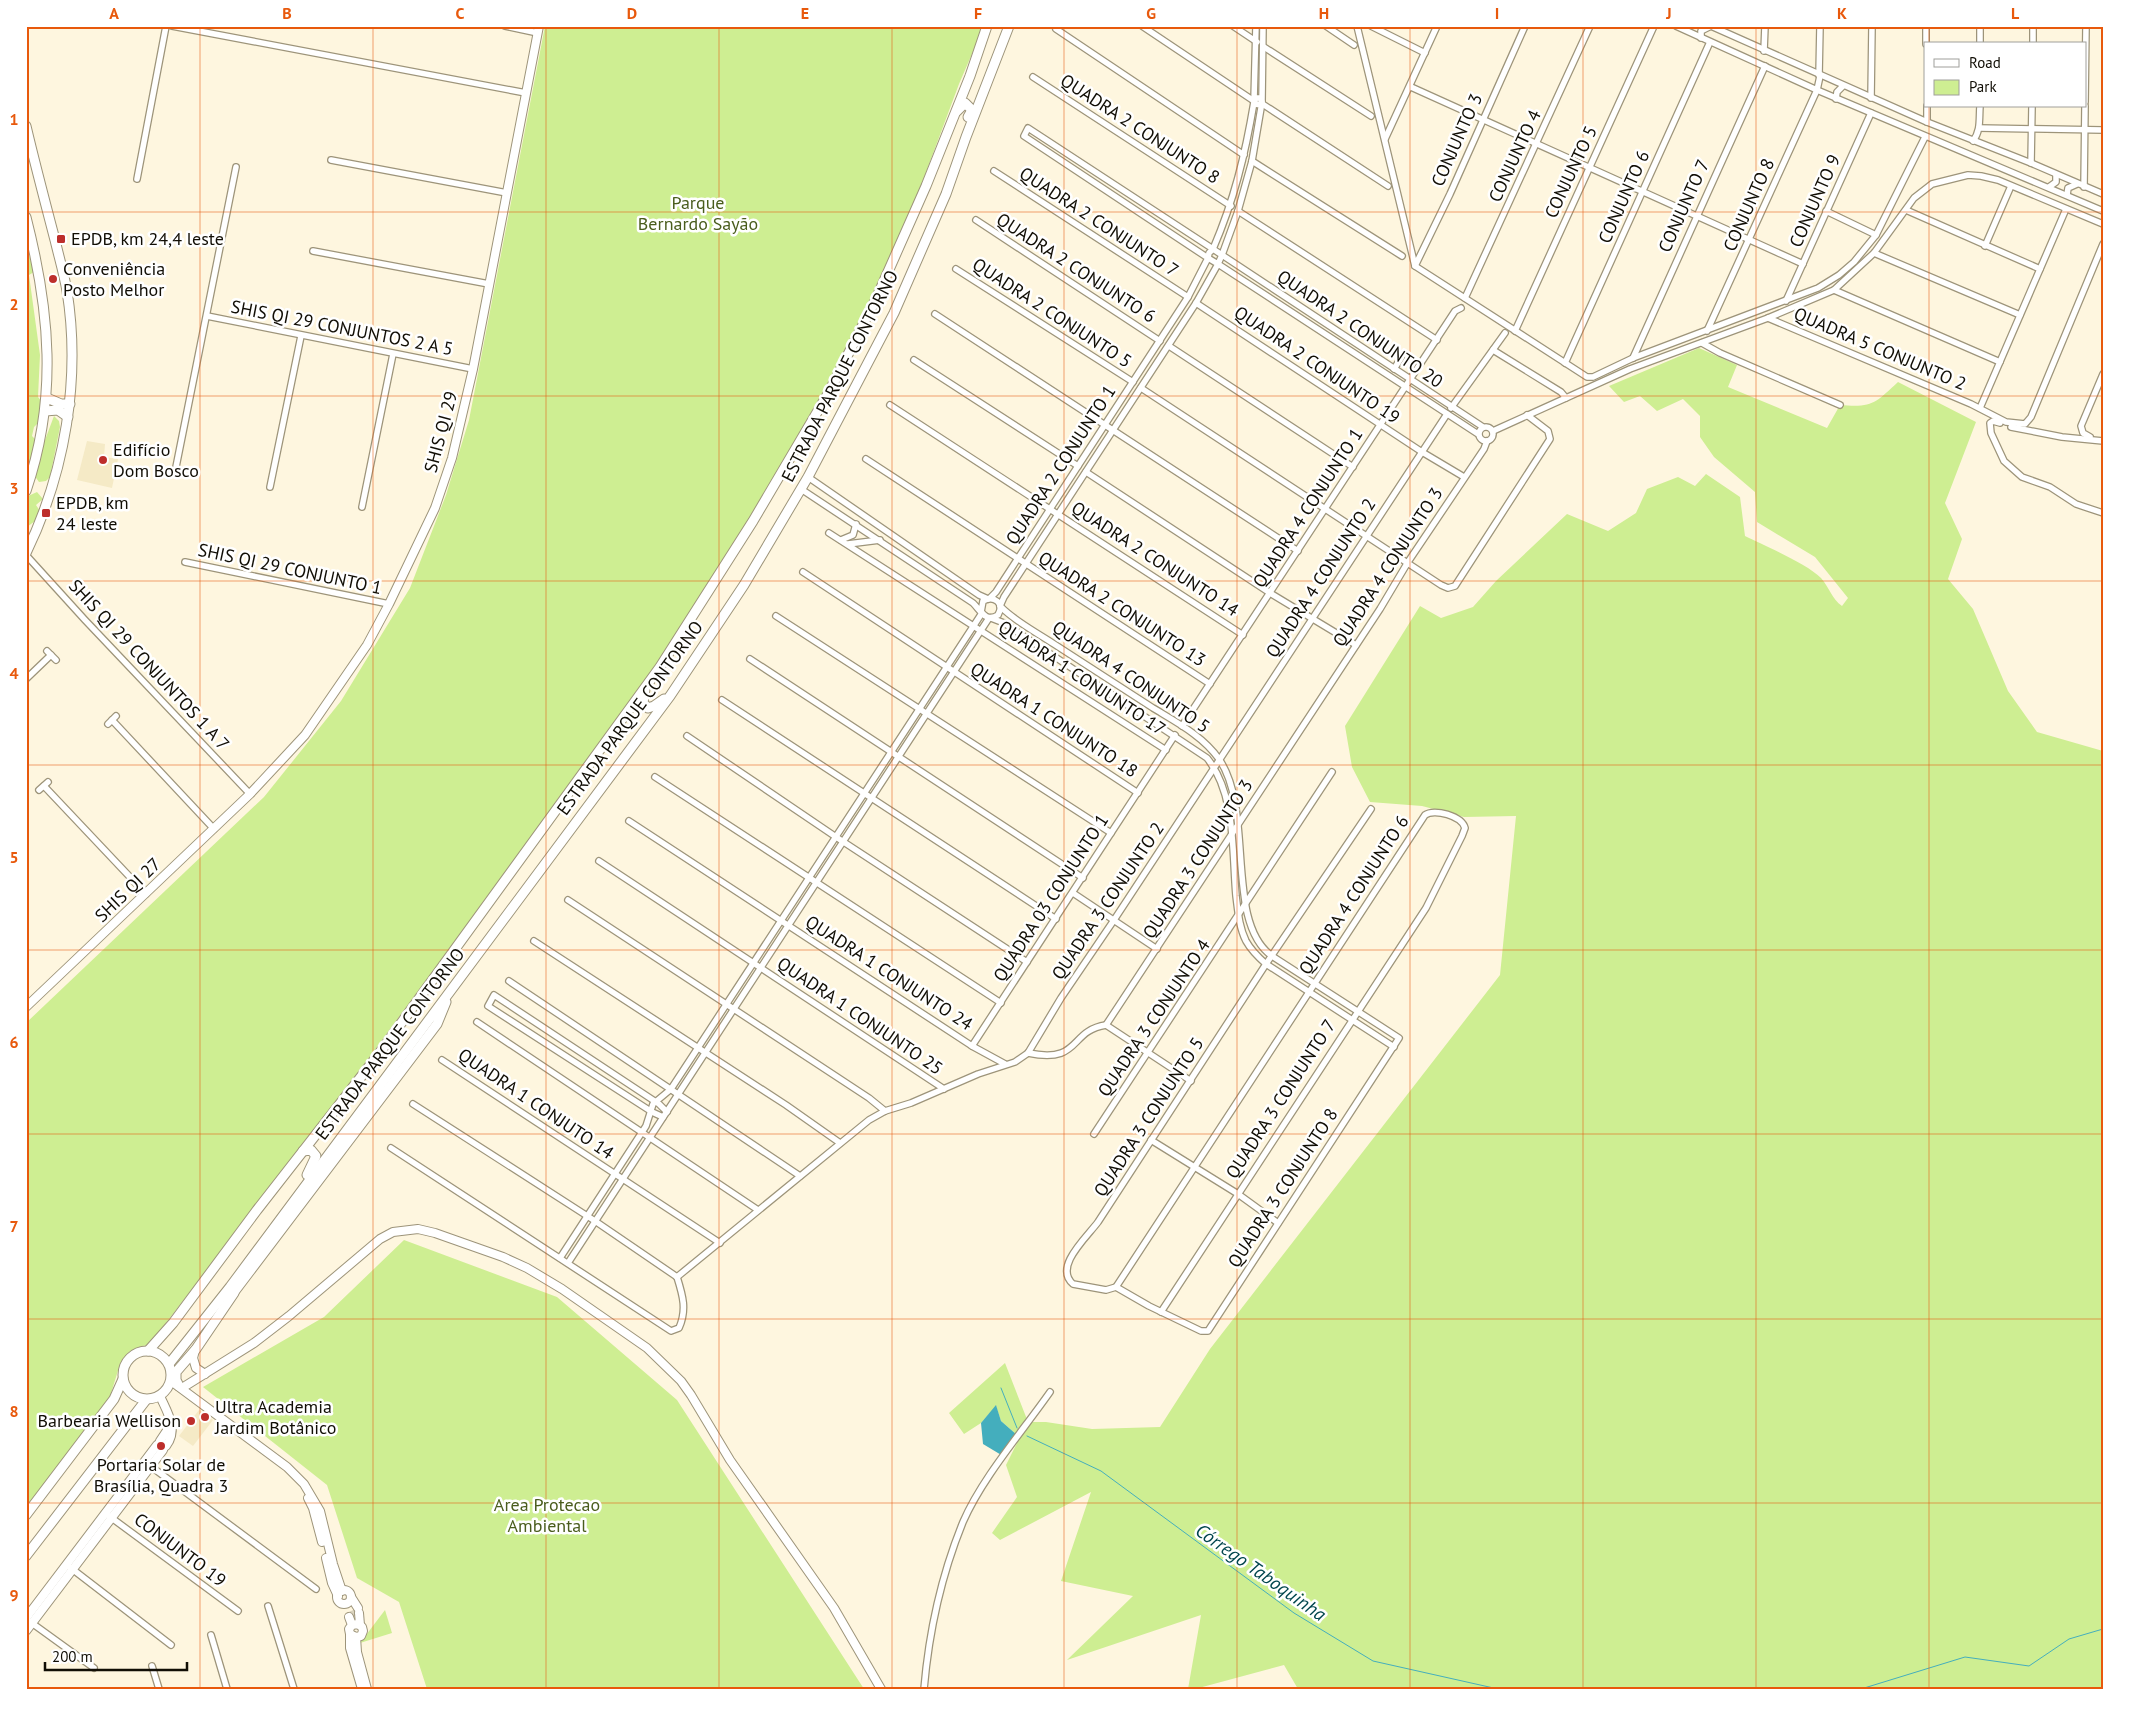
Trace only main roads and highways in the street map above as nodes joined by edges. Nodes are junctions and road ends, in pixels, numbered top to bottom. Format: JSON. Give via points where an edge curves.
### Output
{"nodes":[{"id":1,"x":987,"y":26,"type":"edge"},
{"id":2,"x":1009,"y":26,"type":"edge"},
{"id":3,"x":999,"y":52,"type":"junction"},
{"id":4,"x":970,"y":76,"type":"junction"},
{"id":5,"x":954,"y":118,"type":"junction"},
{"id":6,"x":26,"y":127,"type":"edge"},
{"id":7,"x":966,"y":137,"type":"junction"},
{"id":8,"x":28,"y":142,"type":"edge"},
{"id":9,"x":26,"y":217,"type":"edge"},
{"id":10,"x":29,"y":237,"type":"edge"},
{"id":11,"x":47,"y":398,"type":"junction"},
{"id":12,"x":70,"y":404,"type":"junction"},
{"id":13,"x":45,"y":411,"type":"junction"},
{"id":14,"x":68,"y":417,"type":"junction"},
{"id":15,"x":26,"y":491,"type":"edge"},
{"id":16,"x":26,"y":554,"type":"edge"},
{"id":17,"x":647,"y":684,"type":"junction"},
{"id":18,"x":670,"y":696,"type":"junction"},
{"id":19,"x":450,"y":992,"type":"junction"},
{"id":20,"x":303,"y":1151,"type":"junction"},
{"id":21,"x":305,"y":1183,"type":"junction"},
{"id":22,"x":251,"y":1258,"type":"junction"},
{"id":23,"x":232,"y":1296,"type":"junction"},
{"id":24,"x":148,"y":1351,"type":"junction"},
{"id":25,"x":169,"y":1364,"type":"junction"},
{"id":26,"x":123,"y":1379,"type":"junction"},
{"id":27,"x":177,"y":1385,"type":"junction"},
{"id":28,"x":146,"y":1400,"type":"junction"},
{"id":29,"x":26,"y":1515,"type":"edge"},
{"id":30,"x":26,"y":1556,"type":"edge"}],
"edges":[{"from":1,"to":4,"type":"main road","name":"ESTRADA PARQUE CONTORNO"},
{"from":2,"to":3,"type":"main road","name":"ESTRADA PARQUE CONTORNO"},
{"from":3,"to":4,"type":"main road","via":[[977,94],[969,89]]},
{"from":3,"to":7,"type":"main road","name":"ESTRADA PARQUE CONTORNO"},
{"from":4,"to":5,"type":"main road","name":"ESTRADA PARQUE CONTORNO"},
{"from":5,"to":7,"type":"main road","via":[[965,103],[972,110],[967,119]]},
{"from":5,"to":17,"type":"main road","name":"ESTRADA PARQUE CONTORNO","via":[[876,298],[828,392],[753,521]]},
{"from":6,"to":8,"type":"main road"},
{"from":7,"to":18,"type":"main road","name":"ESTRADA PARQUE CONTORNO","via":[[946,194],[894,313],[808,477],[744,584]]},
{"from":8,"to":12,"type":"main road","via":[[67,291]]},
{"from":9,"to":10,"type":"main road"},
{"from":10,"to":11,"type":"main road","via":[[41,285],[47,331]]},
{"from":11,"to":12,"type":"main road"},
{"from":11,"to":13,"type":"main road"},
{"from":12,"to":14,"type":"main road"},
{"from":13,"to":14,"type":"main road","via":[[58,410]]},
{"from":13,"to":15,"type":"main road"},
{"from":14,"to":16,"type":"main road","via":[[50,497]]},
{"from":17,"to":18,"type":"main road","via":[[642,699],[648,708]]},
{"from":17,"to":20,"type":"main road","name":"ESTRADA PARQUE CONTORNO","via":[[378,1055]]},
{"from":18,"to":19,"type":"main road","name":"ESTRADA PARQUE CONTORNO"},
{"from":19,"to":21,"type":"main road","name":"ESTRADA PARQUE CONTORNO"},
{"from":19,"to":23,"type":"main road","via":[[437,1024]]},
{"from":20,"to":21,"type":"main road","via":[[310,1150],[316,1156]]},
{"from":20,"to":24,"type":"main road","name":"ESTRADA PARQUE CONTORNO","via":[[173,1323]]},
{"from":21,"to":22,"type":"main road","name":"ESTRADA PARQUE CONTORNO"},
{"from":22,"to":23,"type":"main road"},
{"from":22,"to":25,"type":"main road","name":"ESTRADA PARQUE CONTORNO"},
{"from":23,"to":27,"type":"main road","via":[[176,1372]]},
{"from":24,"to":25,"type":"main road","via":[[160,1355]]},
{"from":24,"to":26,"type":"main road","via":[[129,1359]]},
{"from":25,"to":27,"type":"main road"},
{"from":26,"to":28,"type":"main road","via":[[130,1393]]},
{"from":26,"to":29,"type":"main road","via":[[114,1399]]},
{"from":27,"to":28,"type":"main road"},
{"from":28,"to":30,"type":"main road"}]}
